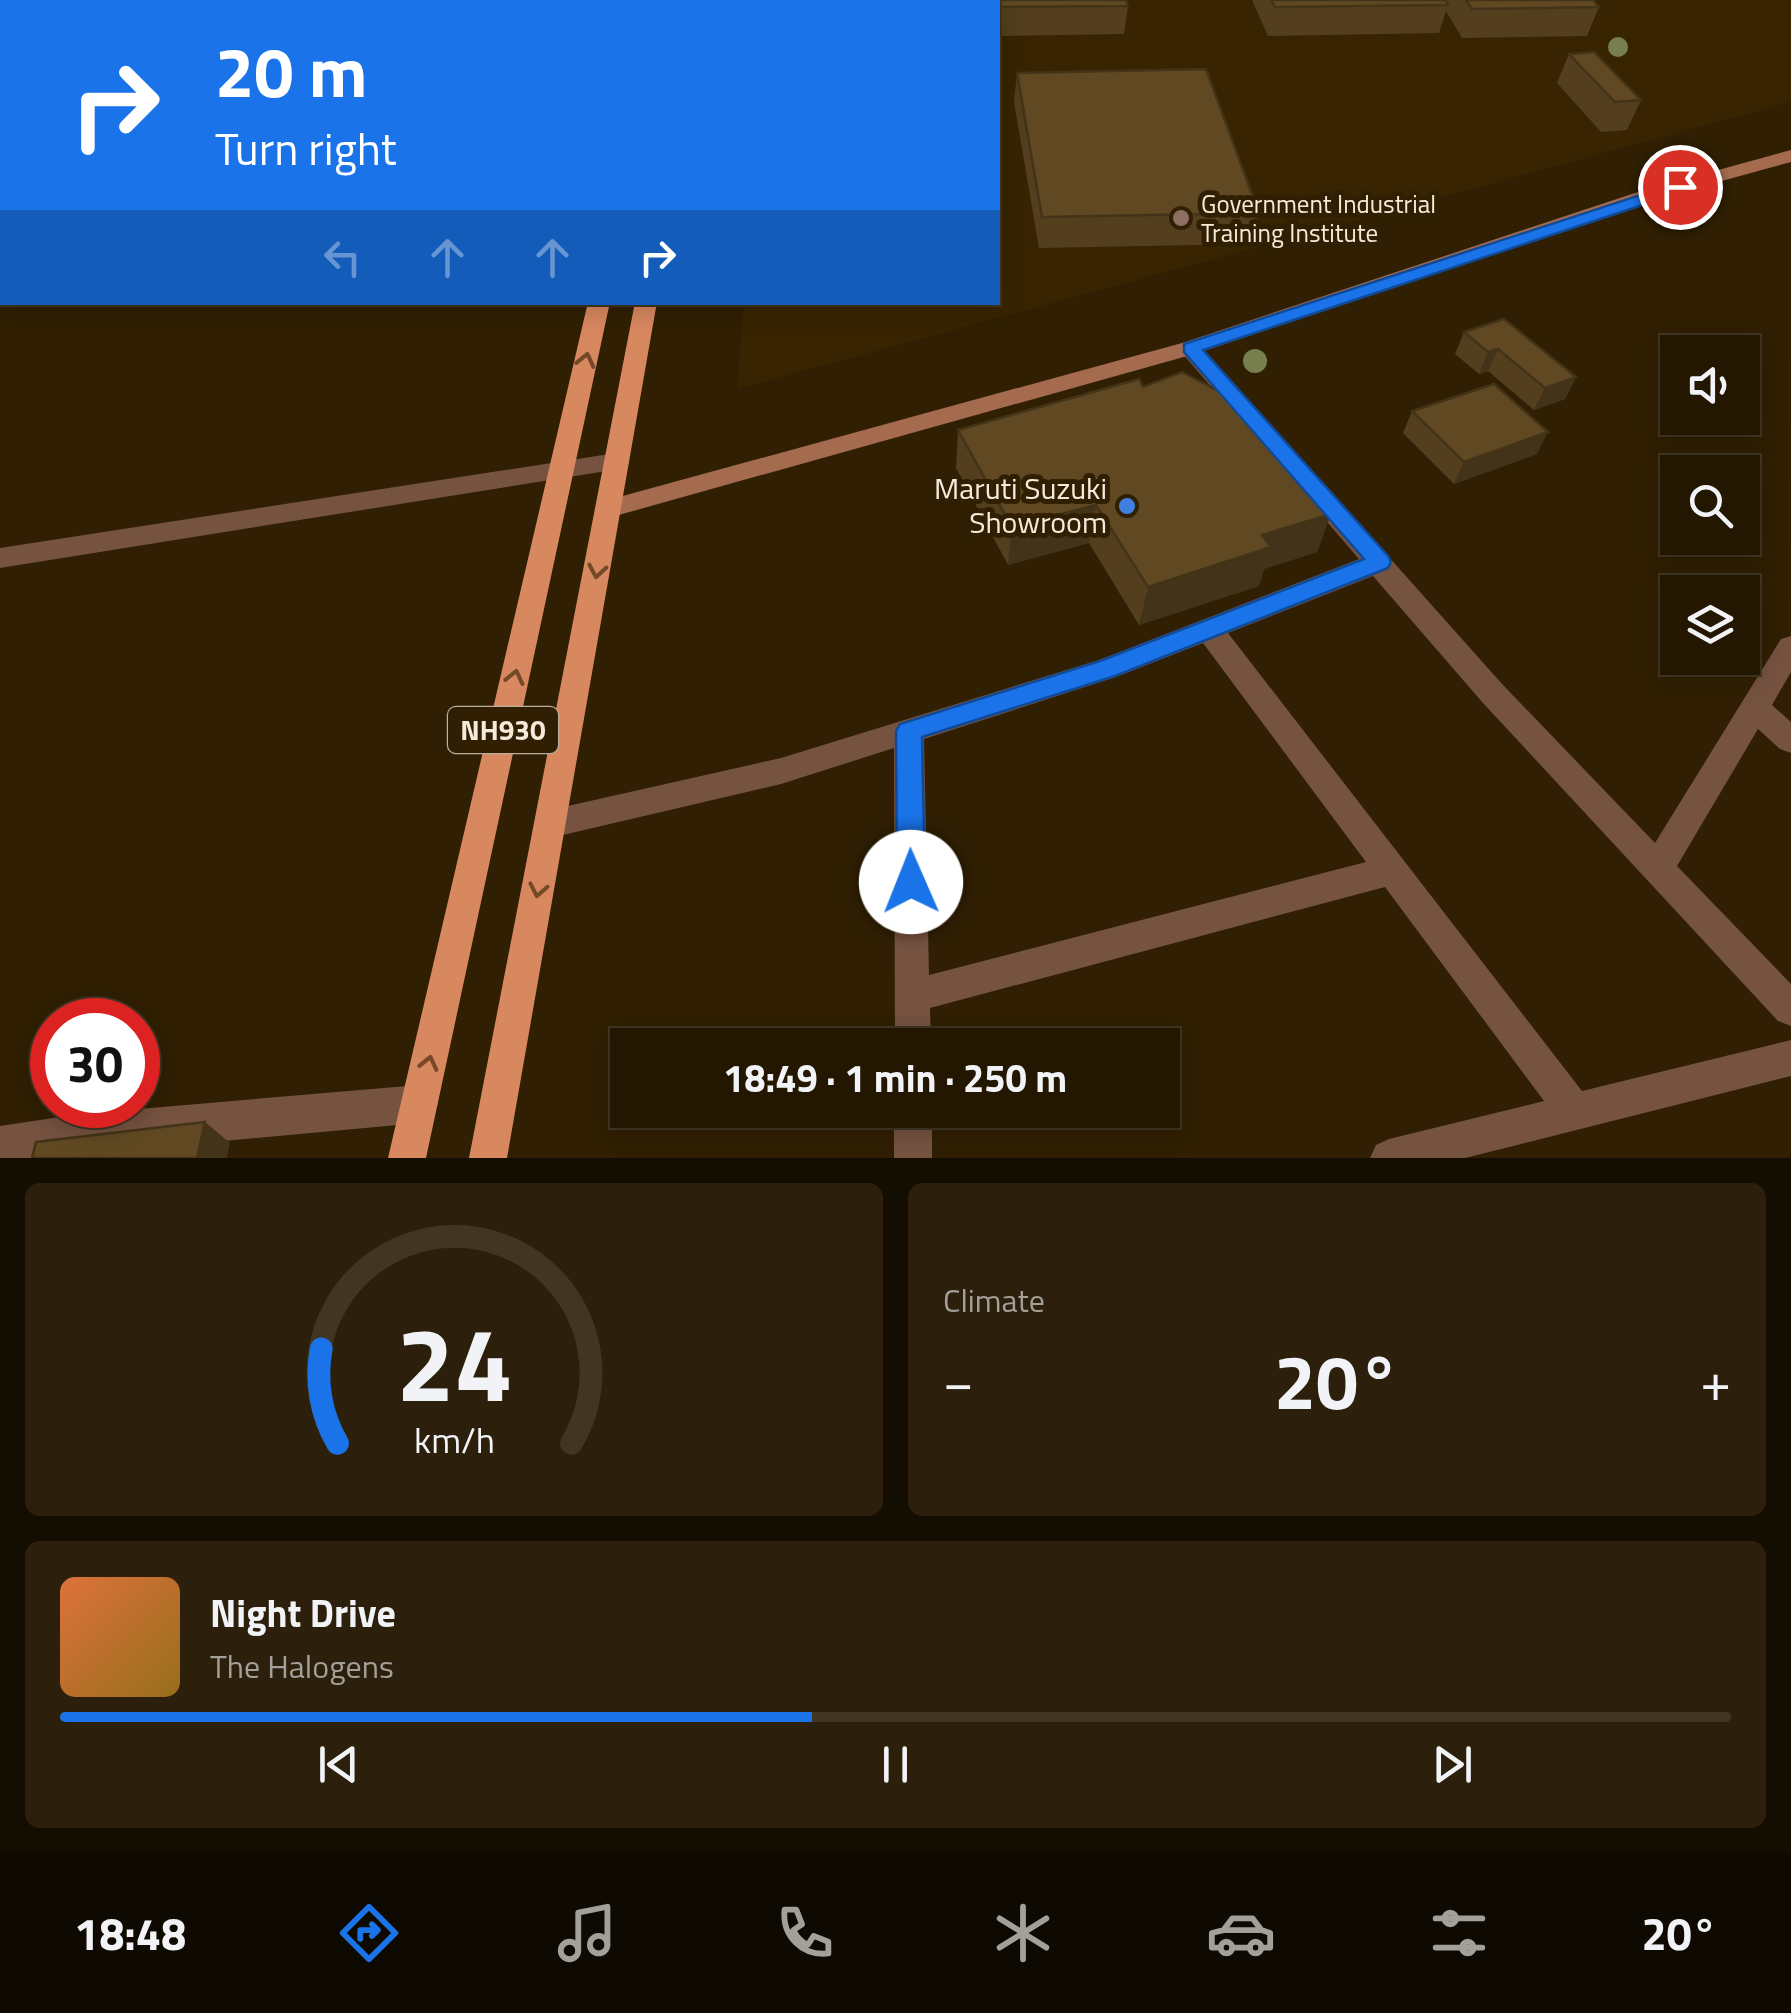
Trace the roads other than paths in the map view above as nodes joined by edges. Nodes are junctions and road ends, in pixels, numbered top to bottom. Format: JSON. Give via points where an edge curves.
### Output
{"nodes":[{"id":1,"x":1791,"y":156,"type":"edge"},
{"id":2,"x":598,"y":305,"type":"edge"},
{"id":3,"x":645,"y":305,"type":"edge"},
{"id":4,"x":1190,"y":348,"type":"junction"},
{"id":5,"x":616,"y":462,"type":"junction"},
{"id":6,"x":561,"y":471,"type":"junction"},
{"id":7,"x":608,"y":509,"type":"junction"},
{"id":8,"x":0,"y":558,"type":"edge"},
{"id":9,"x":1380,"y":562,"type":"junction"},
{"id":10,"x":1210,"y":629,"type":"junction"},
{"id":11,"x":1791,"y":648,"type":"edge"},
{"id":12,"x":1754,"y":708,"type":"junction"},
{"id":13,"x":909,"y":731,"type":"junction"},
{"id":14,"x":1791,"y":740,"type":"edge"},
{"id":15,"x":550,"y":824,"type":"junction"},
{"id":16,"x":1658,"y":868,"type":"junction"},
{"id":17,"x":1392,"y":870,"type":"junction"},
{"id":18,"x":912,"y":996,"type":"junction"},
{"id":19,"x":1791,"y":1009,"type":"edge"},
{"id":20,"x":913,"y":1028,"type":"edge"},
{"id":21,"x":1791,"y":1058,"type":"edge"},
{"id":22,"x":420,"y":1104,"type":"junction"},
{"id":23,"x":1574,"y":1112,"type":"junction"},
{"id":24,"x":913,"y":1128,"type":"edge"},
{"id":25,"x":0,"y":1145,"type":"edge"},
{"id":26,"x":407,"y":1158,"type":"edge"},
{"id":27,"x":488,"y":1158,"type":"edge"},
{"id":28,"x":914,"y":1158,"type":"edge"},
{"id":29,"x":1389,"y":1158,"type":"edge"}],
"edges":[{"from":1,"to":4,"type":"main road","via":[[1642,198]]},
{"from":6,"to":2,"type":"highway","number":"NH930","one_way":true},
{"from":3,"to":5,"type":"highway","number":"NH930"},
{"from":4,"to":7,"type":"main road"},
{"from":4,"to":9,"type":"street"},
{"from":5,"to":6,"type":"street"},
{"from":5,"to":7,"type":"highway","number":"NH930"},
{"from":6,"to":8,"type":"street"},
{"from":22,"to":6,"type":"highway","number":"NH930","one_way":true},
{"from":7,"to":15,"type":"highway","number":"NH930","one_way":true},
{"from":9,"to":10,"type":"street"},
{"from":9,"to":16,"type":"street","via":[[1493,694]]},
{"from":10,"to":13,"type":"street"},
{"from":10,"to":17,"type":"street"},
{"from":11,"to":12,"type":"street"},
{"from":12,"to":14,"type":"street"},
{"from":12,"to":16,"type":"street"},
{"from":13,"to":15,"type":"street","via":[[781,770]]},
{"from":13,"to":18,"type":"street"},
{"from":15,"to":27,"type":"highway","number":"NH930","one_way":true},
{"from":16,"to":19,"type":"street"},
{"from":17,"to":18,"type":"street"},
{"from":17,"to":23,"type":"street"},
{"from":18,"to":20,"type":"street"},
{"from":21,"to":23,"type":"street"},
{"from":22,"to":25,"type":"street"},
{"from":22,"to":26,"type":"highway","number":"NH930"},
{"from":23,"to":29,"type":"street"},
{"from":24,"to":28,"type":"street"}]}
